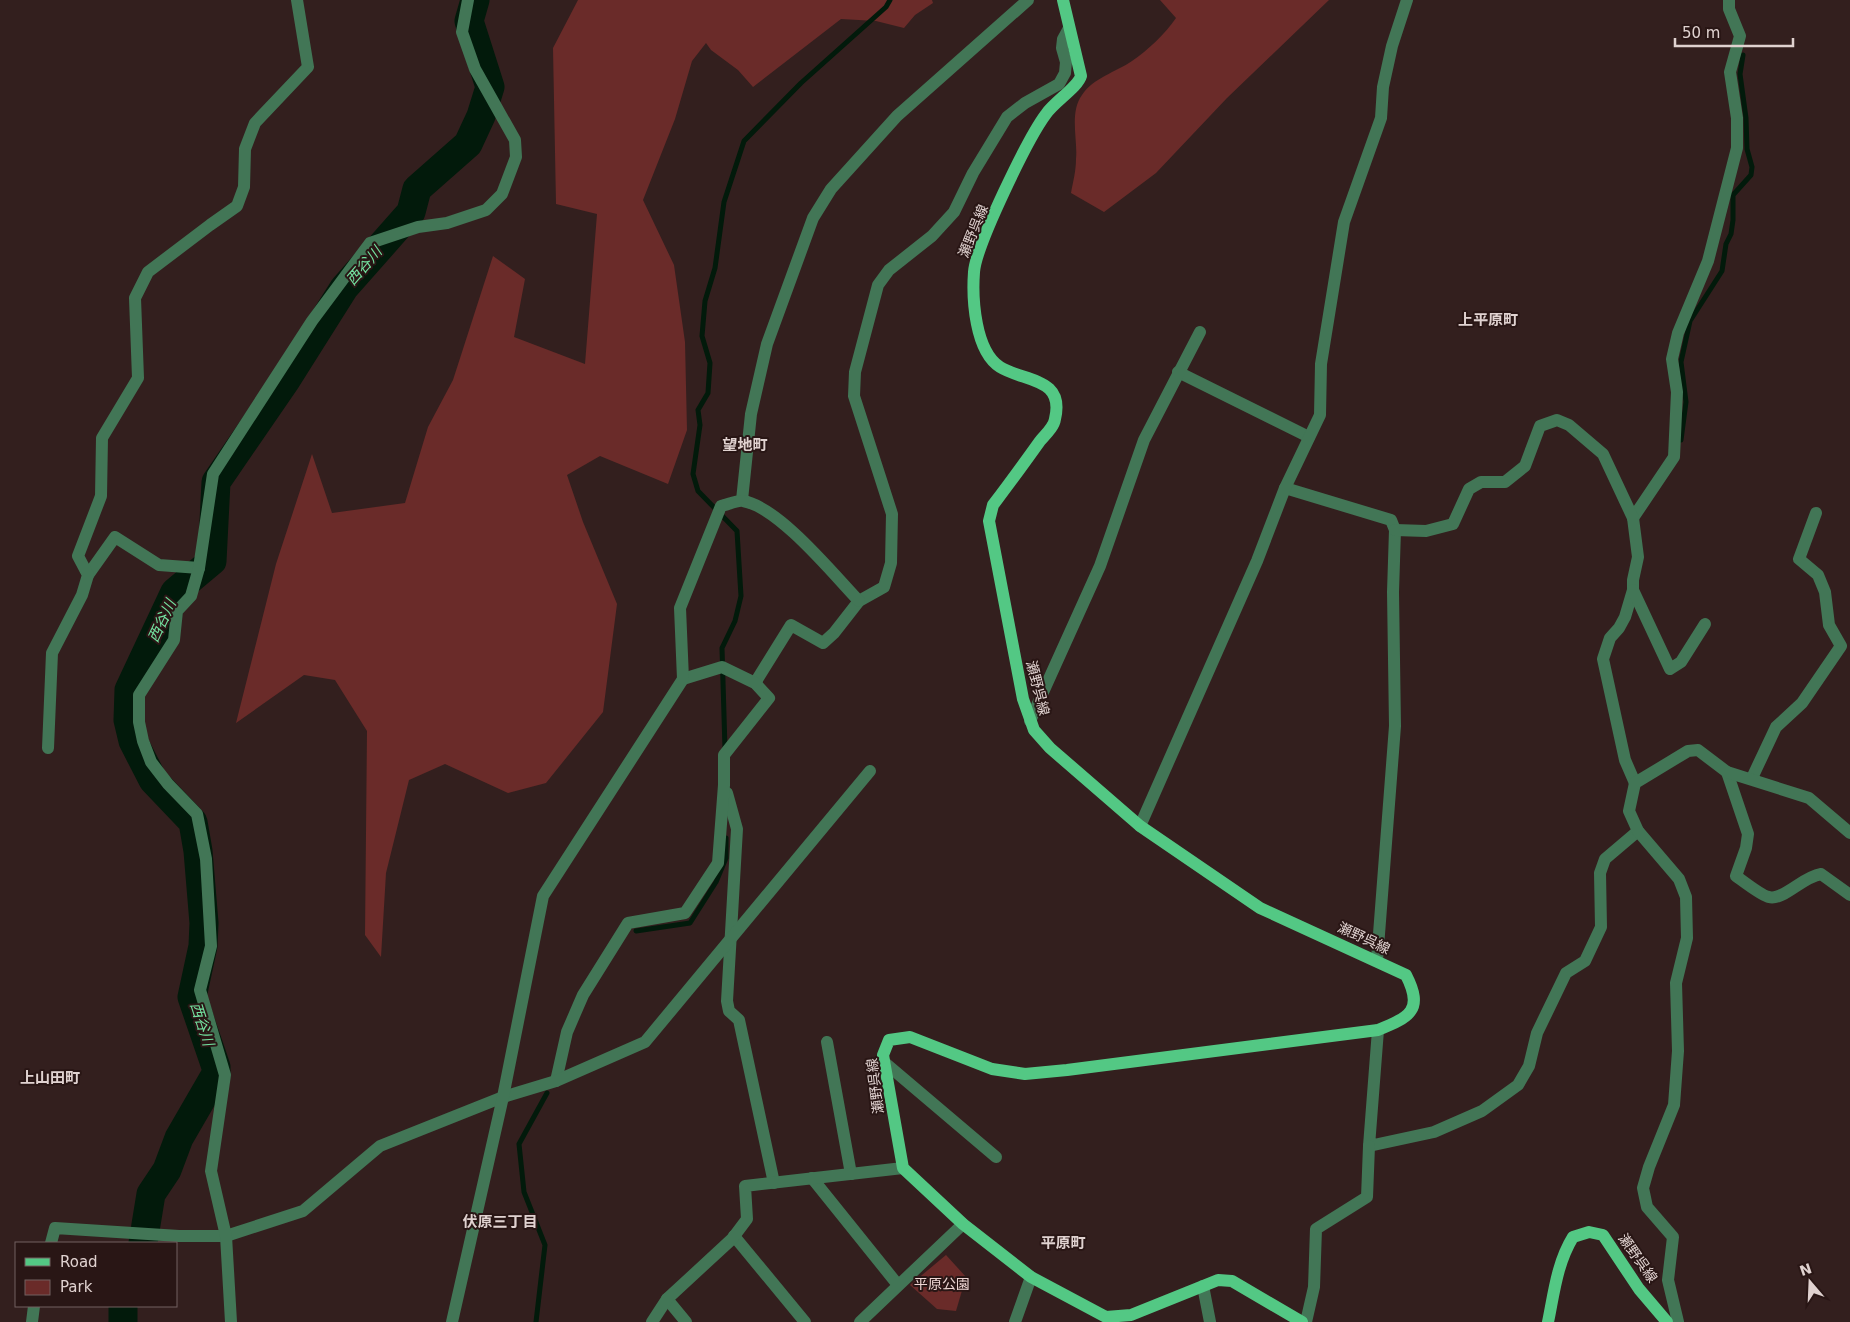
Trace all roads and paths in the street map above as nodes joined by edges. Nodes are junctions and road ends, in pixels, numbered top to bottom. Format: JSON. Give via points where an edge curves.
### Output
{"nodes":[{"id":1,"x":297,"y":0,"type":"edge"},
{"id":2,"x":468,"y":0,"type":"edge"},
{"id":3,"x":1028,"y":0,"type":"edge"},
{"id":4,"x":1063,"y":0,"type":"edge"},
{"id":5,"x":1407,"y":0,"type":"edge"},
{"id":6,"x":1729,"y":0,"type":"edge"},
{"id":7,"x":1069,"y":28,"type":"junction"},
{"id":8,"x":1200,"y":332,"type":"dead end"},
{"id":9,"x":1178,"y":372,"type":"junction"},
{"id":10,"x":1309,"y":437,"type":"junction"},
{"id":11,"x":1285,"y":488,"type":"junction"},
{"id":12,"x":742,"y":500,"type":"junction"},
{"id":13,"x":1816,"y":513,"type":"dead end"},
{"id":14,"x":1633,"y":518,"type":"junction"},
{"id":15,"x":1395,"y":530,"type":"junction"},
{"id":16,"x":199,"y":568,"type":"junction"},
{"id":17,"x":88,"y":575,"type":"junction"},
{"id":18,"x":1633,"y":590,"type":"junction"},
{"id":19,"x":859,"y":601,"type":"junction"},
{"id":20,"x":1705,"y":624,"type":"dead end"},
{"id":21,"x":683,"y":680,"type":"junction"},
{"id":22,"x":755,"y":683,"type":"junction"},
{"id":23,"x":1030,"y":721,"type":"junction"},
{"id":24,"x":48,"y":748,"type":"dead end"},
{"id":25,"x":870,"y":771,"type":"dead end"},
{"id":26,"x":1727,"y":772,"type":"junction"},
{"id":27,"x":1752,"y":778,"type":"junction"},
{"id":28,"x":1635,"y":783,"type":"junction"},
{"id":29,"x":724,"y":786,"type":"junction"},
{"id":30,"x":1140,"y":826,"type":"junction"},
{"id":31,"x":1638,"y":831,"type":"junction"},
{"id":32,"x":1850,"y":833,"type":"edge"},
{"id":33,"x":1850,"y":895,"type":"edge"},
{"id":34,"x":729,"y":942,"type":"junction"},
{"id":35,"x":1377,"y":960,"type":"junction"},
{"id":36,"x":1378,"y":1030,"type":"junction"},
{"id":37,"x":827,"y":1042,"type":"dead end"},
{"id":38,"x":884,"y":1062,"type":"junction"},
{"id":39,"x":556,"y":1081,"type":"junction"},
{"id":40,"x":503,"y":1097,"type":"junction"},
{"id":41,"x":1369,"y":1146,"type":"junction"},
{"id":42,"x":996,"y":1157,"type":"dead end"},
{"id":43,"x":904,"y":1168,"type":"junction"},
{"id":44,"x":851,"y":1174,"type":"junction"},
{"id":45,"x":812,"y":1178,"type":"junction"},
{"id":46,"x":774,"y":1183,"type":"junction"},
{"id":47,"x":963,"y":1224,"type":"junction"},
{"id":48,"x":226,"y":1236,"type":"junction"},
{"id":49,"x":734,"y":1236,"type":"junction"},
{"id":50,"x":51,"y":1242,"type":"edge"},
{"id":51,"x":1031,"y":1277,"type":"junction"},
{"id":52,"x":898,"y":1286,"type":"junction"},
{"id":53,"x":1203,"y":1286,"type":"junction"},
{"id":54,"x":667,"y":1299,"type":"junction"},
{"id":55,"x":34,"y":1307,"type":"edge"},
{"id":56,"x":1132,"y":1318,"type":"edge"},
{"id":57,"x":32,"y":1322,"type":"edge"},
{"id":58,"x":231,"y":1322,"type":"edge"},
{"id":59,"x":452,"y":1322,"type":"edge"},
{"id":60,"x":652,"y":1322,"type":"edge"},
{"id":61,"x":686,"y":1322,"type":"edge"},
{"id":62,"x":805,"y":1322,"type":"edge"},
{"id":63,"x":860,"y":1322,"type":"edge"},
{"id":64,"x":1015,"y":1322,"type":"edge"},
{"id":65,"x":1210,"y":1322,"type":"edge"},
{"id":66,"x":1302,"y":1322,"type":"edge"},
{"id":67,"x":1306,"y":1322,"type":"edge"},
{"id":68,"x":1548,"y":1322,"type":"edge"},
{"id":69,"x":1667,"y":1322,"type":"edge"},
{"id":70,"x":1678,"y":1322,"type":"edge"}],
"edges":[{"from":1,"to":17,"type":"street","via":[[308,67],[255,123],[249,134],[245,149],[244,187],[238,206],[148,272],[135,298],[138,378],[102,438],[101,496],[78,556]]},
{"from":2,"to":16,"type":"street","via":[[462,32],[475,69],[515,140],[516,157],[502,194],[486,210],[370,243],[312,321],[213,474]]},
{"from":3,"to":12,"type":"street","via":[[897,116],[831,189],[813,218],[767,344],[751,414]]},
{"from":4,"to":7,"type":"main road","name":"瀬野呉線"},
{"from":5,"to":10,"type":"street","via":[[1383,87],[1381,118],[1344,222],[1321,364],[1320,415]]},
{"from":6,"to":14,"type":"street","via":[[1728,8],[1740,36],[1730,72],[1737,118],[1737,148],[1708,261],[1678,333],[1672,359],[1677,392],[1674,457]]},
{"from":7,"to":19,"type":"street","via":[[1062,48],[1065,73],[1059,84],[1007,117],[954,212],[932,236],[888,270],[878,285],[855,372],[854,396],[892,514],[892,563],[884,587]]},
{"from":7,"to":23,"type":"main road","name":"瀬野呉線","via":[[1080,80],[1059,98],[1040,123],[980,247],[974,276],[975,311],[981,344],[999,367],[1045,384],[1056,400],[1055,421],[993,505],[989,520]]},
{"from":8,"to":9,"type":"street"},
{"from":9,"to":10,"type":"street"},
{"from":9,"to":23,"type":"street","via":[[1144,440],[1100,566]]},
{"from":10,"to":11,"type":"street"},
{"from":11,"to":15,"type":"street","via":[[1391,520]]},
{"from":11,"to":30,"type":"street","via":[[1257,561]]},
{"from":12,"to":19,"type":"street","via":[[760,507],[793,532]]},
{"from":12,"to":21,"type":"street","via":[[721,506],[680,608]]},
{"from":13,"to":27,"type":"street","via":[[1799,559],[1818,575],[1825,592],[1829,625],[1841,646],[1802,703],[1776,728]]},
{"from":14,"to":15,"type":"street","via":[[1603,454],[1570,425],[1557,420],[1540,426],[1525,466],[1505,482],[1481,482],[1469,490],[1453,524],[1426,531]]},
{"from":14,"to":18,"type":"street","via":[[1638,557]]},
{"from":15,"to":35,"type":"street","via":[[1395,726]]},
{"from":16,"to":17,"type":"street","via":[[159,565],[115,537]]},
{"from":16,"to":48,"type":"street","via":[[191,596],[177,611],[174,640],[139,695],[139,722],[151,762],[197,814],[206,859],[211,946],[200,990],[226,1074],[211,1171]]},
{"from":17,"to":24,"type":"street","via":[[82,595],[52,653]]},
{"from":18,"to":20,"type":"street","via":[[1670,669],[1681,662]]},
{"from":18,"to":28,"type":"street","via":[[1625,617],[1610,638],[1603,659],[1625,760]]},
{"from":19,"to":22,"type":"street","via":[[823,643],[791,625]]},
{"from":21,"to":22,"type":"street","via":[[722,667]]},
{"from":21,"to":40,"type":"street","via":[[543,896]]},
{"from":22,"to":29,"type":"street","via":[[769,698],[724,755]]},
{"from":23,"to":30,"type":"main road","name":"瀬野呉線","via":[[1050,748]]},
{"from":25,"to":34,"type":"street"},
{"from":26,"to":27,"type":"street"},
{"from":26,"to":28,"type":"street","via":[[1698,750],[1688,751]]},
{"from":26,"to":33,"type":"street","via":[[1748,834],[1736,876],[1768,897],[1782,896],[1810,875],[1821,874]]},
{"from":27,"to":32,"type":"street","via":[[1809,798]]},
{"from":28,"to":31,"type":"street","via":[[1629,811]]},
{"from":29,"to":34,"type":"street","via":[[737,829]]},
{"from":29,"to":39,"type":"street","via":[[718,863],[685,913],[628,923],[583,995],[567,1032]]},
{"from":30,"to":35,"type":"main road","name":"瀬野呉線","via":[[1260,908]]},
{"from":31,"to":41,"type":"street","via":[[1605,859],[1600,873],[1601,927],[1585,961],[1566,973],[1537,1033],[1528,1066],[1518,1085],[1482,1111],[1434,1132]]},
{"from":31,"to":70,"type":"street","via":[[1679,878],[1686,896],[1687,938],[1676,983],[1678,1051],[1674,1105],[1644,1188],[1647,1206],[1673,1237],[1668,1280]]},
{"from":34,"to":39,"type":"street","via":[[645,1042]]},
{"from":34,"to":46,"type":"street","via":[[727,1001],[729,1011],[739,1020]]},
{"from":35,"to":36,"type":"main road","name":"瀬野呉線","via":[[1406,975],[1414,992],[1413,1009],[1408,1016]]},
{"from":36,"to":38,"type":"main road","name":"瀬野呉線","via":[[1025,1074],[992,1069],[910,1037],[889,1040]]},
{"from":36,"to":41,"type":"street"},
{"from":37,"to":44,"type":"street"},
{"from":38,"to":42,"type":"street"},
{"from":38,"to":43,"type":"main road","name":"瀬野呉線"},
{"from":39,"to":40,"type":"street"},
{"from":40,"to":48,"type":"street","via":[[380,1146],[303,1211]]},
{"from":40,"to":59,"type":"street"},
{"from":41,"to":67,"type":"street","via":[[1367,1197],[1316,1230],[1314,1287]]},
{"from":43,"to":44,"type":"street"},
{"from":43,"to":47,"type":"main road"},
{"from":44,"to":45,"type":"street"},
{"from":45,"to":46,"type":"street"},
{"from":45,"to":52,"type":"street"},
{"from":46,"to":49,"type":"street","via":[[745,1186],[747,1219]]},
{"from":47,"to":51,"type":"main road"},
{"from":47,"to":52,"type":"street"},
{"from":48,"to":50,"type":"street","via":[[55,1228]]},
{"from":48,"to":58,"type":"street"},
{"from":49,"to":54,"type":"street"},
{"from":49,"to":62,"type":"street"},
{"from":51,"to":56,"type":"main road","via":[[1106,1317]]},
{"from":51,"to":64,"type":"street"},
{"from":52,"to":63,"type":"street"},
{"from":53,"to":56,"type":"main road"},
{"from":53,"to":65,"type":"street"},
{"from":53,"to":66,"type":"main road","via":[[1218,1280],[1232,1281]]},
{"from":54,"to":60,"type":"street"},
{"from":54,"to":61,"type":"street"},
{"from":55,"to":57,"type":"street"},
{"from":68,"to":69,"type":"main road","name":"瀬野呉線","via":[[1566,1248],[1573,1237],[1589,1232],[1603,1235],[1639,1289]]}]}
